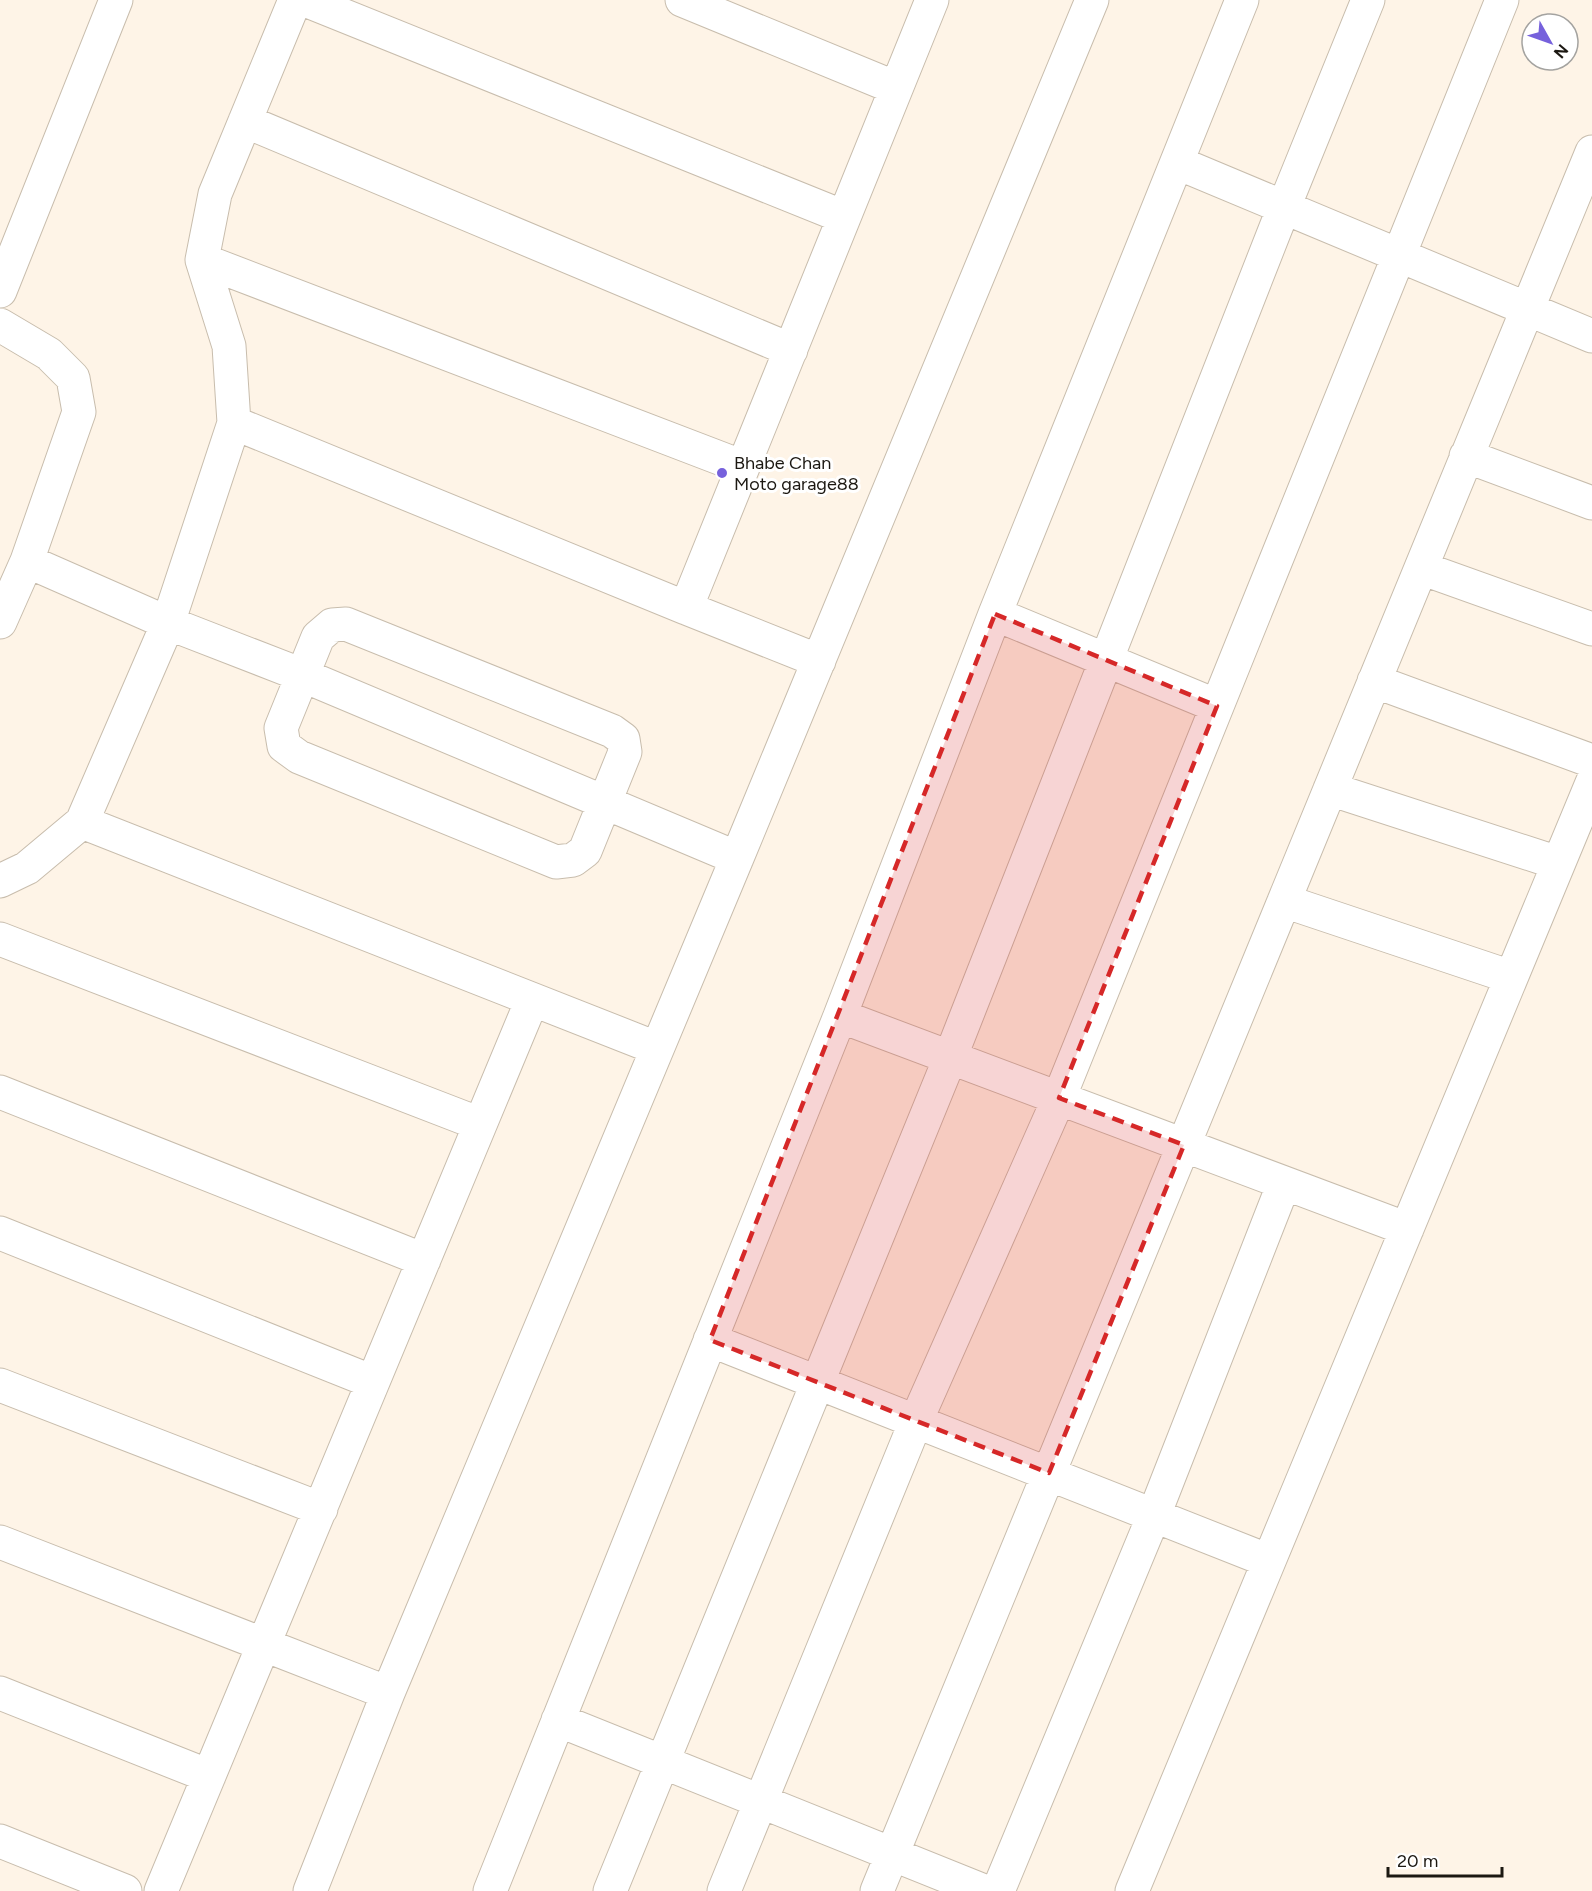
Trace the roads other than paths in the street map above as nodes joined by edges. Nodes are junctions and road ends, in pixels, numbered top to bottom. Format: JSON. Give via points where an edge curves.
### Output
{"nodes":[{"id":1,"x":116,"y":0,"type":"edge"},
{"id":2,"x":295,"y":0,"type":"edge"},
{"id":3,"x":305,"y":0,"type":"edge"},
{"id":4,"x":682,"y":0,"type":"edge"},
{"id":5,"x":932,"y":0,"type":"edge"},
{"id":6,"x":1092,"y":0,"type":"edge"},
{"id":7,"x":1242,"y":0,"type":"edge"},
{"id":8,"x":1368,"y":0,"type":"edge"},
{"id":9,"x":1502,"y":0,"type":"edge"},
{"id":10,"x":896,"y":88,"type":"junction"},
{"id":11,"x":245,"y":122,"type":"junction"},
{"id":12,"x":1592,"y":152,"type":"edge"},
{"id":13,"x":1178,"y":163,"type":"junction"},
{"id":14,"x":1284,"y":207,"type":"junction"},
{"id":15,"x":844,"y":217,"type":"junction"},
{"id":16,"x":1399,"y":255,"type":"junction"},
{"id":17,"x":202,"y":260,"type":"junction"},
{"id":18,"x":0,"y":291,"type":"edge"},
{"id":19,"x":1528,"y":309,"type":"junction"},
{"id":20,"x":0,"y":325,"type":"edge"},
{"id":21,"x":1592,"y":336,"type":"edge"},
{"id":22,"x":791,"y":350,"type":"junction"},
{"id":23,"x":234,"y":423,"type":"junction"},
{"id":24,"x":1467,"y":456,"type":"junction"},
{"id":25,"x":743,"y":467,"type":"junction"},
{"id":26,"x":1592,"y":503,"type":"edge"},
{"id":27,"x":27,"y":561,"type":"junction"},
{"id":28,"x":1421,"y":568,"type":"junction"},
{"id":29,"x":686,"y":608,"type":"junction"},
{"id":30,"x":995,"y":614,"type":"junction"},
{"id":31,"x":0,"y":622,"type":"edge"},
{"id":32,"x":168,"y":623,"type":"junction"},
{"id":33,"x":1592,"y":629,"type":"edge"},
{"id":34,"x":819,"y":661,"type":"junction"},
{"id":35,"x":1107,"y":661,"type":"junction"},
{"id":36,"x":302,"y":675,"type":"junction"},
{"id":37,"x":1374,"y":681,"type":"junction"},
{"id":38,"x":1217,"y":706,"type":"junction"},
{"id":39,"x":1592,"y":761,"type":"edge"},
{"id":40,"x":1592,"y":783,"type":"edge"},
{"id":41,"x":1330,"y":789,"type":"junction"},
{"id":42,"x":607,"y":802,"type":"junction"},
{"id":43,"x":82,"y":822,"type":"junction"},
{"id":44,"x":1573,"y":849,"type":"edge"},
{"id":45,"x":737,"y":858,"type":"junction"},
{"id":46,"x":0,"y":880,"type":"edge"},
{"id":47,"x":1284,"y":901,"type":"junction"},
{"id":48,"x":0,"y":939,"type":"edge"},
{"id":49,"x":1511,"y":977,"type":"junction"},
{"id":50,"x":532,"y":1000,"type":"junction"},
{"id":51,"x":840,"y":1016,"type":"junction"},
{"id":52,"x":656,"y":1048,"type":"junction"},
{"id":53,"x":950,"y":1058,"type":"junction"},
{"id":54,"x":0,"y":1092,"type":"edge"},
{"id":55,"x":1059,"y":1098,"type":"junction"},
{"id":56,"x":480,"y":1124,"type":"junction"},
{"id":57,"x":1184,"y":1145,"type":"junction"},
{"id":58,"x":1284,"y":1183,"type":"junction"},
{"id":59,"x":1407,"y":1229,"type":"junction"},
{"id":60,"x":0,"y":1233,"type":"edge"},
{"id":61,"x":424,"y":1260,"type":"junction"},
{"id":62,"x":710,"y":1340,"type":"junction"},
{"id":63,"x":373,"y":1382,"type":"junction"},
{"id":64,"x":818,"y":1383,"type":"junction"},
{"id":65,"x":0,"y":1385,"type":"edge"},
{"id":66,"x":916,"y":1421,"type":"junction"},
{"id":67,"x":1049,"y":1473,"type":"junction"},
{"id":68,"x":321,"y":1509,"type":"junction"},
{"id":69,"x":1154,"y":1515,"type":"junction"},
{"id":70,"x":0,"y":1542,"type":"edge"},
{"id":71,"x":1269,"y":1561,"type":"junction"},
{"id":72,"x":265,"y":1645,"type":"junction"},
{"id":73,"x":0,"y":1693,"type":"edge"},
{"id":74,"x":388,"y":1693,"type":"junction"},
{"id":75,"x":558,"y":1720,"type":"junction"},
{"id":76,"x":664,"y":1763,"type":"junction"},
{"id":77,"x":209,"y":1776,"type":"junction"},
{"id":78,"x":761,"y":1802,"type":"junction"},
{"id":79,"x":0,"y":1841,"type":"edge"},
{"id":80,"x":892,"y":1855,"type":"junction"},
{"id":81,"x":125,"y":1891,"type":"edge"},
{"id":82,"x":161,"y":1891,"type":"edge"},
{"id":83,"x":310,"y":1891,"type":"edge"},
{"id":84,"x":490,"y":1891,"type":"edge"},
{"id":85,"x":610,"y":1891,"type":"edge"},
{"id":86,"x":724,"y":1891,"type":"edge"},
{"id":87,"x":878,"y":1891,"type":"edge"},
{"id":88,"x":984,"y":1891,"type":"edge"},
{"id":89,"x":998,"y":1891,"type":"edge"},
{"id":90,"x":1132,"y":1891,"type":"edge"}],
"edges":[{"from":1,"to":18,"type":"street"},
{"from":2,"to":11,"type":"street"},
{"from":3,"to":15,"type":"street"},
{"from":4,"to":10,"type":"street"},
{"from":5,"to":10,"type":"street"},
{"from":6,"to":34,"type":"street"},
{"from":7,"to":13,"type":"street"},
{"from":8,"to":14,"type":"street"},
{"from":9,"to":16,"type":"street"},
{"from":10,"to":15,"type":"street"},
{"from":11,"to":17,"type":"street","via":[[215,194]]},
{"from":11,"to":22,"type":"street"},
{"from":12,"to":19,"type":"street"},
{"from":13,"to":14,"type":"street"},
{"from":13,"to":30,"type":"street"},
{"from":14,"to":16,"type":"street"},
{"from":14,"to":35,"type":"street"},
{"from":15,"to":22,"type":"street"},
{"from":16,"to":19,"type":"street"},
{"from":16,"to":38,"type":"street"},
{"from":17,"to":23,"type":"street","via":[[229,346]]},
{"from":17,"to":25,"type":"street"},
{"from":19,"to":21,"type":"street"},
{"from":19,"to":24,"type":"street"},
{"from":20,"to":27,"type":"street","via":[[49,354],[73,378],[79,412]]},
{"from":22,"to":25,"type":"street"},
{"from":23,"to":29,"type":"street"},
{"from":23,"to":32,"type":"street"},
{"from":24,"to":26,"type":"street"},
{"from":24,"to":28,"type":"street"},
{"from":25,"to":29,"type":"street"},
{"from":27,"to":31,"type":"street"},
{"from":27,"to":32,"type":"street"},
{"from":28,"to":33,"type":"street"},
{"from":28,"to":37,"type":"street"},
{"from":29,"to":34,"type":"street"},
{"from":30,"to":35,"type":"street"},
{"from":30,"to":51,"type":"street"},
{"from":32,"to":36,"type":"street"},
{"from":32,"to":43,"type":"street"},
{"from":34,"to":45,"type":"street"},
{"from":35,"to":38,"type":"street"},
{"from":35,"to":53,"type":"street"},
{"from":36,"to":42,"type":"street"},
{"from":36,"to":42,"type":"street","via":[[318,637],[332,625],[346,624],[612,731],[623,739],[626,752]]},
{"from":36,"to":42,"type":"street","via":[[281,728],[284,746],[299,757],[556,862],[573,860],[585,851]]},
{"from":37,"to":39,"type":"street"},
{"from":37,"to":41,"type":"street"},
{"from":38,"to":55,"type":"street"},
{"from":40,"to":44,"type":"street"},
{"from":41,"to":44,"type":"street"},
{"from":41,"to":47,"type":"street"},
{"from":42,"to":45,"type":"street"},
{"from":43,"to":46,"type":"street","via":[[27,868]]},
{"from":43,"to":50,"type":"street"},
{"from":44,"to":49,"type":"street"},
{"from":45,"to":52,"type":"street"},
{"from":47,"to":49,"type":"street"},
{"from":47,"to":57,"type":"street"},
{"from":48,"to":56,"type":"street"},
{"from":49,"to":59,"type":"street"},
{"from":50,"to":52,"type":"street"},
{"from":50,"to":56,"type":"street"},
{"from":51,"to":53,"type":"street"},
{"from":51,"to":62,"type":"street"},
{"from":52,"to":74,"type":"street"},
{"from":53,"to":55,"type":"street"},
{"from":53,"to":64,"type":"street"},
{"from":54,"to":61,"type":"street"},
{"from":55,"to":57,"type":"street"},
{"from":55,"to":66,"type":"street"},
{"from":56,"to":61,"type":"street"},
{"from":57,"to":58,"type":"street"},
{"from":57,"to":67,"type":"street"},
{"from":58,"to":59,"type":"street"},
{"from":58,"to":69,"type":"street"},
{"from":59,"to":71,"type":"street"},
{"from":60,"to":63,"type":"street"},
{"from":61,"to":63,"type":"street"},
{"from":62,"to":64,"type":"street"},
{"from":62,"to":75,"type":"street"},
{"from":63,"to":68,"type":"street"},
{"from":64,"to":66,"type":"street"},
{"from":64,"to":76,"type":"street"},
{"from":65,"to":68,"type":"street"},
{"from":66,"to":67,"type":"street"},
{"from":66,"to":78,"type":"street"},
{"from":67,"to":69,"type":"street"},
{"from":67,"to":80,"type":"street"},
{"from":68,"to":72,"type":"street"},
{"from":69,"to":71,"type":"street"},
{"from":69,"to":89,"type":"street"},
{"from":70,"to":72,"type":"street"},
{"from":71,"to":90,"type":"street"},
{"from":72,"to":74,"type":"street"},
{"from":72,"to":77,"type":"street"},
{"from":73,"to":77,"type":"street"},
{"from":74,"to":83,"type":"street"},
{"from":75,"to":76,"type":"street"},
{"from":75,"to":84,"type":"street"},
{"from":76,"to":78,"type":"street"},
{"from":76,"to":85,"type":"street"},
{"from":77,"to":82,"type":"street"},
{"from":78,"to":80,"type":"street"},
{"from":78,"to":86,"type":"street"},
{"from":79,"to":81,"type":"street"},
{"from":80,"to":87,"type":"street"},
{"from":80,"to":88,"type":"street"}]}
